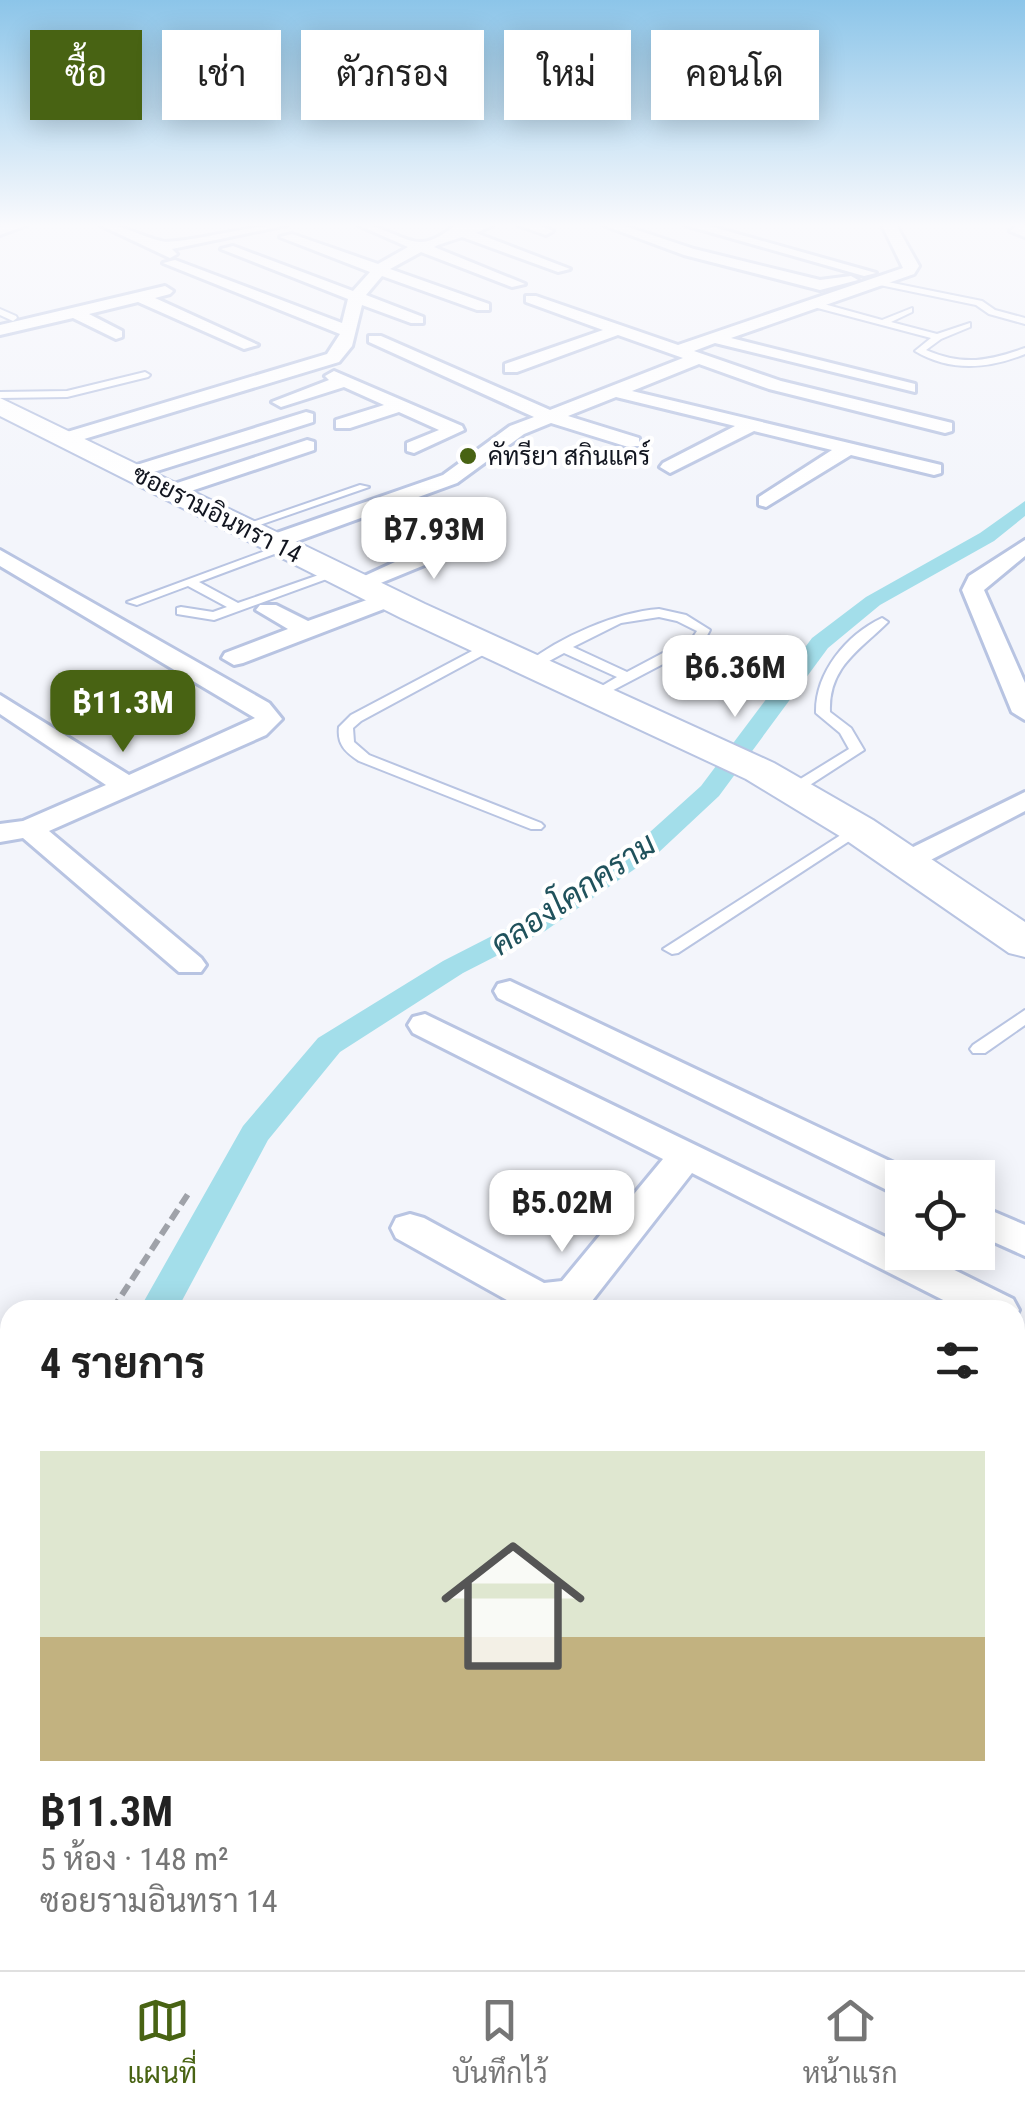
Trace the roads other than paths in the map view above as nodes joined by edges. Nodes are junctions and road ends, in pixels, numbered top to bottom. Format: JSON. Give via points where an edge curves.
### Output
{"nodes":[{"id":1,"x":43,"y":317,"type":"edge"},
{"id":2,"x":83,"y":317,"type":"edge"},
{"id":3,"x":185,"y":317,"type":"edge"},
{"id":4,"x":313,"y":317,"type":"edge"},
{"id":5,"x":351,"y":317,"type":"edge"},
{"id":6,"x":409,"y":317,"type":"edge"},
{"id":7,"x":581,"y":317,"type":"edge"},
{"id":8,"x":775,"y":317,"type":"edge"},
{"id":9,"x":860,"y":317,"type":"edge"},
{"id":10,"x":895,"y":317,"type":"edge"},
{"id":11,"x":417,"y":320,"type":"dead end"},
{"id":12,"x":4,"y":323,"type":"edge"},
{"id":13,"x":882,"y":323,"type":"junction"},
{"id":14,"x":967,"y":325,"type":"dead end"},
{"id":15,"x":618,"y":330,"type":"junction"},
{"id":16,"x":347,"y":331,"type":"junction"},
{"id":17,"x":116,"y":334,"type":"dead end"},
{"id":18,"x":938,"y":337,"type":"junction"},
{"id":19,"x":713,"y":338,"type":"junction"},
{"id":20,"x":375,"y":339,"type":"dead end"},
{"id":21,"x":250,"y":346,"type":"dead end"},
{"id":22,"x":677,"y":351,"type":"junction"},
{"id":23,"x":1025,"y":351,"type":"edge"},
{"id":24,"x":699,"y":358,"type":"junction"},
{"id":25,"x":511,"y":368,"type":"dead end"},
{"id":26,"x":144,"y":374,"type":"dead end"},
{"id":27,"x":908,"y":388,"type":"dead end"},
{"id":28,"x":612,"y":391,"type":"junction"},
{"id":29,"x":0,"y":394,"type":"edge"},
{"id":30,"x":281,"y":402,"type":"dead end"},
{"id":31,"x":0,"y":406,"type":"edge"},
{"id":32,"x":399,"y":406,"type":"junction"},
{"id":33,"x":768,"y":409,"type":"dead end"},
{"id":34,"x":550,"y":416,"type":"junction"},
{"id":35,"x":306,"y":418,"type":"dead end"},
{"id":36,"x":228,"y":423,"type":"dead end"},
{"id":37,"x":343,"y":424,"type":"dead end"},
{"id":38,"x":747,"y":424,"type":"junction"},
{"id":39,"x":945,"y":427,"type":"dead end"},
{"id":40,"x":443,"y":438,"type":"junction"},
{"id":41,"x":64,"y":439,"type":"junction"},
{"id":42,"x":632,"y":442,"type":"dead end"},
{"id":43,"x":307,"y":446,"type":"dead end"},
{"id":44,"x":414,"y":447,"type":"dead end"},
{"id":45,"x":848,"y":448,"type":"junction"},
{"id":46,"x":484,"y":452,"type":"junction"},
{"id":47,"x":121,"y":466,"type":"junction"},
{"id":48,"x":670,"y":467,"type":"dead end"},
{"id":49,"x":934,"y":468,"type":"dead end"},
{"id":50,"x":364,"y":488,"type":"dead end"},
{"id":51,"x":172,"y":491,"type":"junction"},
{"id":52,"x":766,"y":502,"type":"dead end"},
{"id":53,"x":244,"y":527,"type":"junction"},
{"id":54,"x":278,"y":545,"type":"junction"},
{"id":55,"x":1025,"y":546,"type":"edge"},
{"id":56,"x":412,"y":549,"type":"dead end"},
{"id":57,"x":0,"y":556,"type":"edge"},
{"id":58,"x":347,"y":579,"type":"junction"},
{"id":59,"x":189,"y":582,"type":"junction"},
{"id":60,"x":389,"y":600,"type":"junction"},
{"id":61,"x":132,"y":602,"type":"dead end"},
{"id":62,"x":238,"y":608,"type":"junction"},
{"id":63,"x":268,"y":610,"type":"dead end"},
{"id":64,"x":181,"y":611,"type":"dead end"},
{"id":65,"x":882,"y":622,"type":"dead end"},
{"id":66,"x":307,"y":630,"type":"junction"},
{"id":67,"x":491,"y":645,"type":"junction"},
{"id":68,"x":564,"y":648,"type":"junction"},
{"id":69,"x":234,"y":658,"type":"dead end"},
{"id":70,"x":533,"y":664,"type":"junction"},
{"id":71,"x":626,"y":676,"type":"junction"},
{"id":72,"x":597,"y":693,"type":"junction"},
{"id":73,"x":0,"y":702,"type":"edge"},
{"id":74,"x":1025,"y":712,"type":"edge"},
{"id":75,"x":777,"y":780,"type":"junction"},
{"id":76,"x":125,"y":785,"type":"junction"},
{"id":77,"x":1025,"y":800,"type":"edge"},
{"id":78,"x":536,"y":826,"type":"dead end"},
{"id":79,"x":858,"y":829,"type":"junction"},
{"id":80,"x":14,"y":831,"type":"edge"},
{"id":81,"x":907,"y":861,"type":"junction"},
{"id":82,"x":1025,"y":943,"type":"edge"},
{"id":83,"x":672,"y":949,"type":"dead end"},
{"id":84,"x":190,"y":965,"type":"dead end"},
{"id":85,"x":510,"y":991,"type":"dead end"},
{"id":86,"x":1025,"y":1016,"type":"edge"},
{"id":87,"x":425,"y":1025,"type":"dead end"},
{"id":88,"x":979,"y":1049,"type":"dead end"},
{"id":89,"x":686,"y":1154,"type":"junction"},
{"id":90,"x":885,"y":1174,"type":"edge"},
{"id":91,"x":995,"y":1227,"type":"edge"},
{"id":92,"x":410,"y":1228,"type":"dead end"},
{"id":93,"x":1025,"y":1242,"type":"edge"},
{"id":94,"x":979,"y":1300,"type":"edge"}],
"edges":[{"from":1,"to":12,"type":"street"},
{"from":2,"to":17,"type":"street"},
{"from":3,"to":21,"type":"street"},
{"from":4,"to":16,"type":"street"},
{"from":5,"to":16,"type":"street"},
{"from":6,"to":11,"type":"street"},
{"from":7,"to":15,"type":"street"},
{"from":8,"to":19,"type":"street"},
{"from":9,"to":13,"type":"lane"},
{"from":10,"to":13,"type":"lane"},
{"from":13,"to":18,"type":"lane"},
{"from":14,"to":18,"type":"lane"},
{"from":15,"to":22,"type":"street"},
{"from":15,"to":25,"type":"street"},
{"from":16,"to":41,"type":"street","via":[[346,345],[333,358]]},
{"from":18,"to":23,"type":"lane","via":[[920,351],[976,366]]},
{"from":19,"to":22,"type":"street"},
{"from":19,"to":27,"type":"street"},
{"from":20,"to":34,"type":"street"},
{"from":22,"to":24,"type":"street"},
{"from":24,"to":28,"type":"street"},
{"from":24,"to":39,"type":"street"},
{"from":26,"to":29,"type":"lane","via":[[67,394]]},
{"from":28,"to":34,"type":"street"},
{"from":28,"to":38,"type":"street"},
{"from":30,"to":32,"type":"street","via":[[339,378]]},
{"from":31,"to":41,"type":"street","name":"ซอยรามอินทรา 14"},
{"from":32,"to":37,"type":"street"},
{"from":32,"to":40,"type":"street","via":[[454,430]]},
{"from":33,"to":38,"type":"street"},
{"from":34,"to":42,"type":"street"},
{"from":34,"to":46,"type":"street"},
{"from":35,"to":47,"type":"street"},
{"from":36,"to":47,"type":"street"},
{"from":38,"to":45,"type":"street"},
{"from":38,"to":48,"type":"street"},
{"from":40,"to":44,"type":"street"},
{"from":40,"to":46,"type":"street"},
{"from":41,"to":47,"type":"street","name":"ซอยรามอินทรา 14"},
{"from":43,"to":51,"type":"street"},
{"from":45,"to":49,"type":"street"},
{"from":45,"to":52,"type":"street"},
{"from":46,"to":54,"type":"street","via":[[450,480]]},
{"from":47,"to":51,"type":"street","name":"ซอยรามอินทรา 14"},
{"from":50,"to":53,"type":"lane"},
{"from":51,"to":53,"type":"street","name":"ซอยรามอินทรา 14"},
{"from":53,"to":54,"type":"street","name":"ซอยรามอินทรา 14"},
{"from":54,"to":58,"type":"street","name":"ซอยรามอินทรา 14"},
{"from":54,"to":59,"type":"lane"},
{"from":55,"to":74,"type":"street","via":[[974,590]]},
{"from":56,"to":58,"type":"street","via":[[424,557]]},
{"from":57,"to":76,"type":"street","via":[[269,719]]},
{"from":58,"to":60,"type":"street","name":"ซอยรามอินทรา 14"},
{"from":58,"to":62,"type":"lane"},
{"from":59,"to":61,"type":"lane"},
{"from":59,"to":62,"type":"lane"},
{"from":60,"to":66,"type":"street"},
{"from":60,"to":67,"type":"street","name":"ซอยรามอินทรา 14"},
{"from":62,"to":64,"type":"lane","via":[[206,616]]},
{"from":63,"to":66,"type":"street"},
{"from":65,"to":75,"type":"lane","via":[[844,652],[821,700],[823,713],[857,750]]},
{"from":66,"to":69,"type":"street"},
{"from":67,"to":70,"type":"street","name":"ซอยรามอินทรา 14"},
{"from":67,"to":78,"type":"lane","via":[[356,718],[344,740],[364,758]]},
{"from":68,"to":70,"type":"lane"},
{"from":68,"to":71,"type":"lane"},
{"from":68,"to":71,"type":"lane","via":[[646,610],[704,630],[698,640]]},
{"from":70,"to":72,"type":"street","name":"ซอยรามอินทรา 14"},
{"from":71,"to":72,"type":"lane"},
{"from":72,"to":75,"type":"street","name":"ซอยรามอินทรา 14"},
{"from":73,"to":76,"type":"street"},
{"from":75,"to":79,"type":"street","name":"ซอยรามอินทรา 14"},
{"from":76,"to":80,"type":"street"},
{"from":77,"to":81,"type":"street"},
{"from":79,"to":81,"type":"street","name":"ซอยรามอินทรา 14"},
{"from":79,"to":83,"type":"lane"},
{"from":80,"to":84,"type":"street"},
{"from":81,"to":82,"type":"street","name":"ซอยรามอินทรา 14"},
{"from":85,"to":90,"type":"street"},
{"from":86,"to":88,"type":"lane"},
{"from":87,"to":89,"type":"street"},
{"from":89,"to":92,"type":"street","via":[[574,1296],[539,1299]]},
{"from":89,"to":94,"type":"street"},
{"from":91,"to":93,"type":"street"}]}
